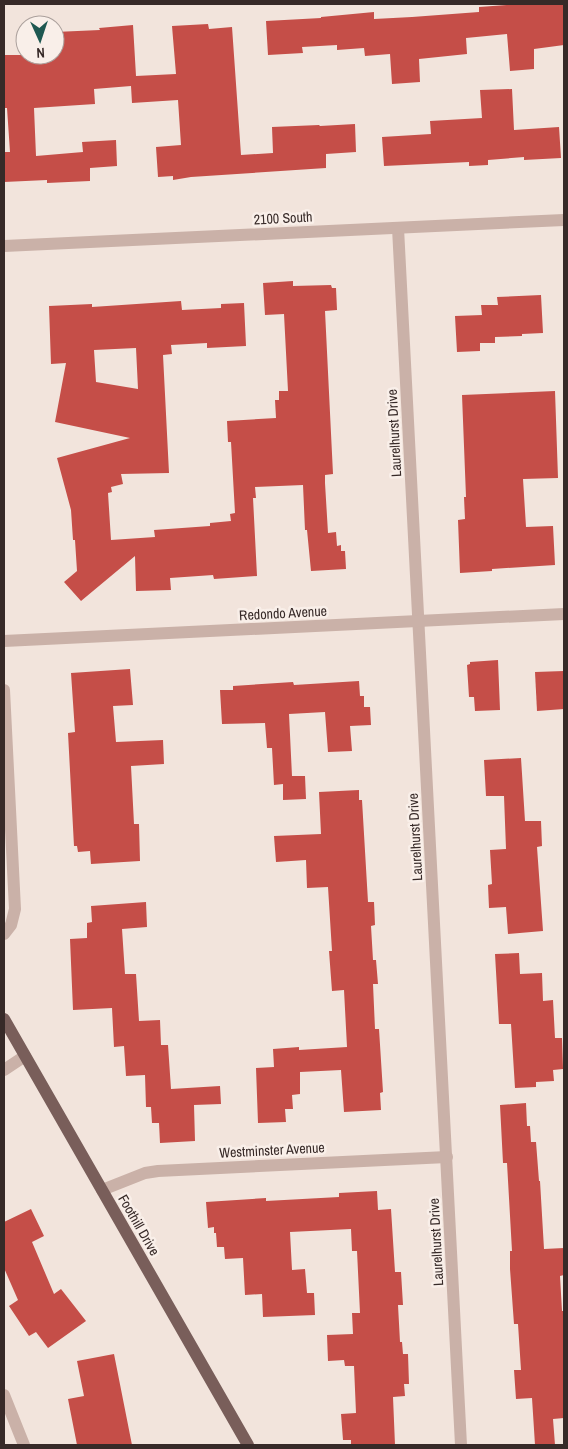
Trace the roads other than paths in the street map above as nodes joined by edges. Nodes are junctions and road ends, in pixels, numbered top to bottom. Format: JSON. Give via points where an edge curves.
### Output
{"nodes":[{"id":1,"x":564,"y":220,"type":"edge"},
{"id":2,"x":398,"y":228,"type":"junction"},
{"id":3,"x":4,"y":246,"type":"edge"},
{"id":4,"x":564,"y":614,"type":"edge"},
{"id":5,"x":419,"y":621,"type":"junction"},
{"id":6,"x":4,"y":641,"type":"edge"},
{"id":7,"x":4,"y":690,"type":"edge"},
{"id":8,"x":4,"y":934,"type":"edge"},
{"id":9,"x":4,"y":1019,"type":"edge"},
{"id":10,"x":25,"y":1056,"type":"junction"},
{"id":11,"x":4,"y":1070,"type":"edge"},
{"id":12,"x":447,"y":1156,"type":"junction"},
{"id":13,"x":102,"y":1190,"type":"junction"},
{"id":14,"x":4,"y":1395,"type":"edge"},
{"id":15,"x":24,"y":1445,"type":"edge"},
{"id":16,"x":248,"y":1445,"type":"edge"},
{"id":17,"x":461,"y":1445,"type":"edge"}],
"edges":[{"from":1,"to":2,"type":"street","name":"2100 South"},
{"from":2,"to":3,"type":"street","name":"2100 South"},
{"from":2,"to":5,"type":"street","name":"Laurelhurst Drive"},
{"from":4,"to":5,"type":"street","name":"Redondo Avenue"},
{"from":5,"to":6,"type":"street","name":"Redondo Avenue"},
{"from":5,"to":12,"type":"street","name":"Laurelhurst Drive"},
{"from":7,"to":8,"type":"street","via":[[15,909]]},
{"from":9,"to":10,"type":"main road","name":"Foothill Drive"},
{"from":10,"to":11,"type":"street"},
{"from":10,"to":13,"type":"main road","name":"Foothill Drive"},
{"from":12,"to":13,"type":"street","name":"Westminster Avenue","via":[[158,1170]]},
{"from":12,"to":17,"type":"street","name":"Laurelhurst Drive"},
{"from":13,"to":16,"type":"main road","name":"Foothill Drive"},
{"from":14,"to":15,"type":"street"}]}
